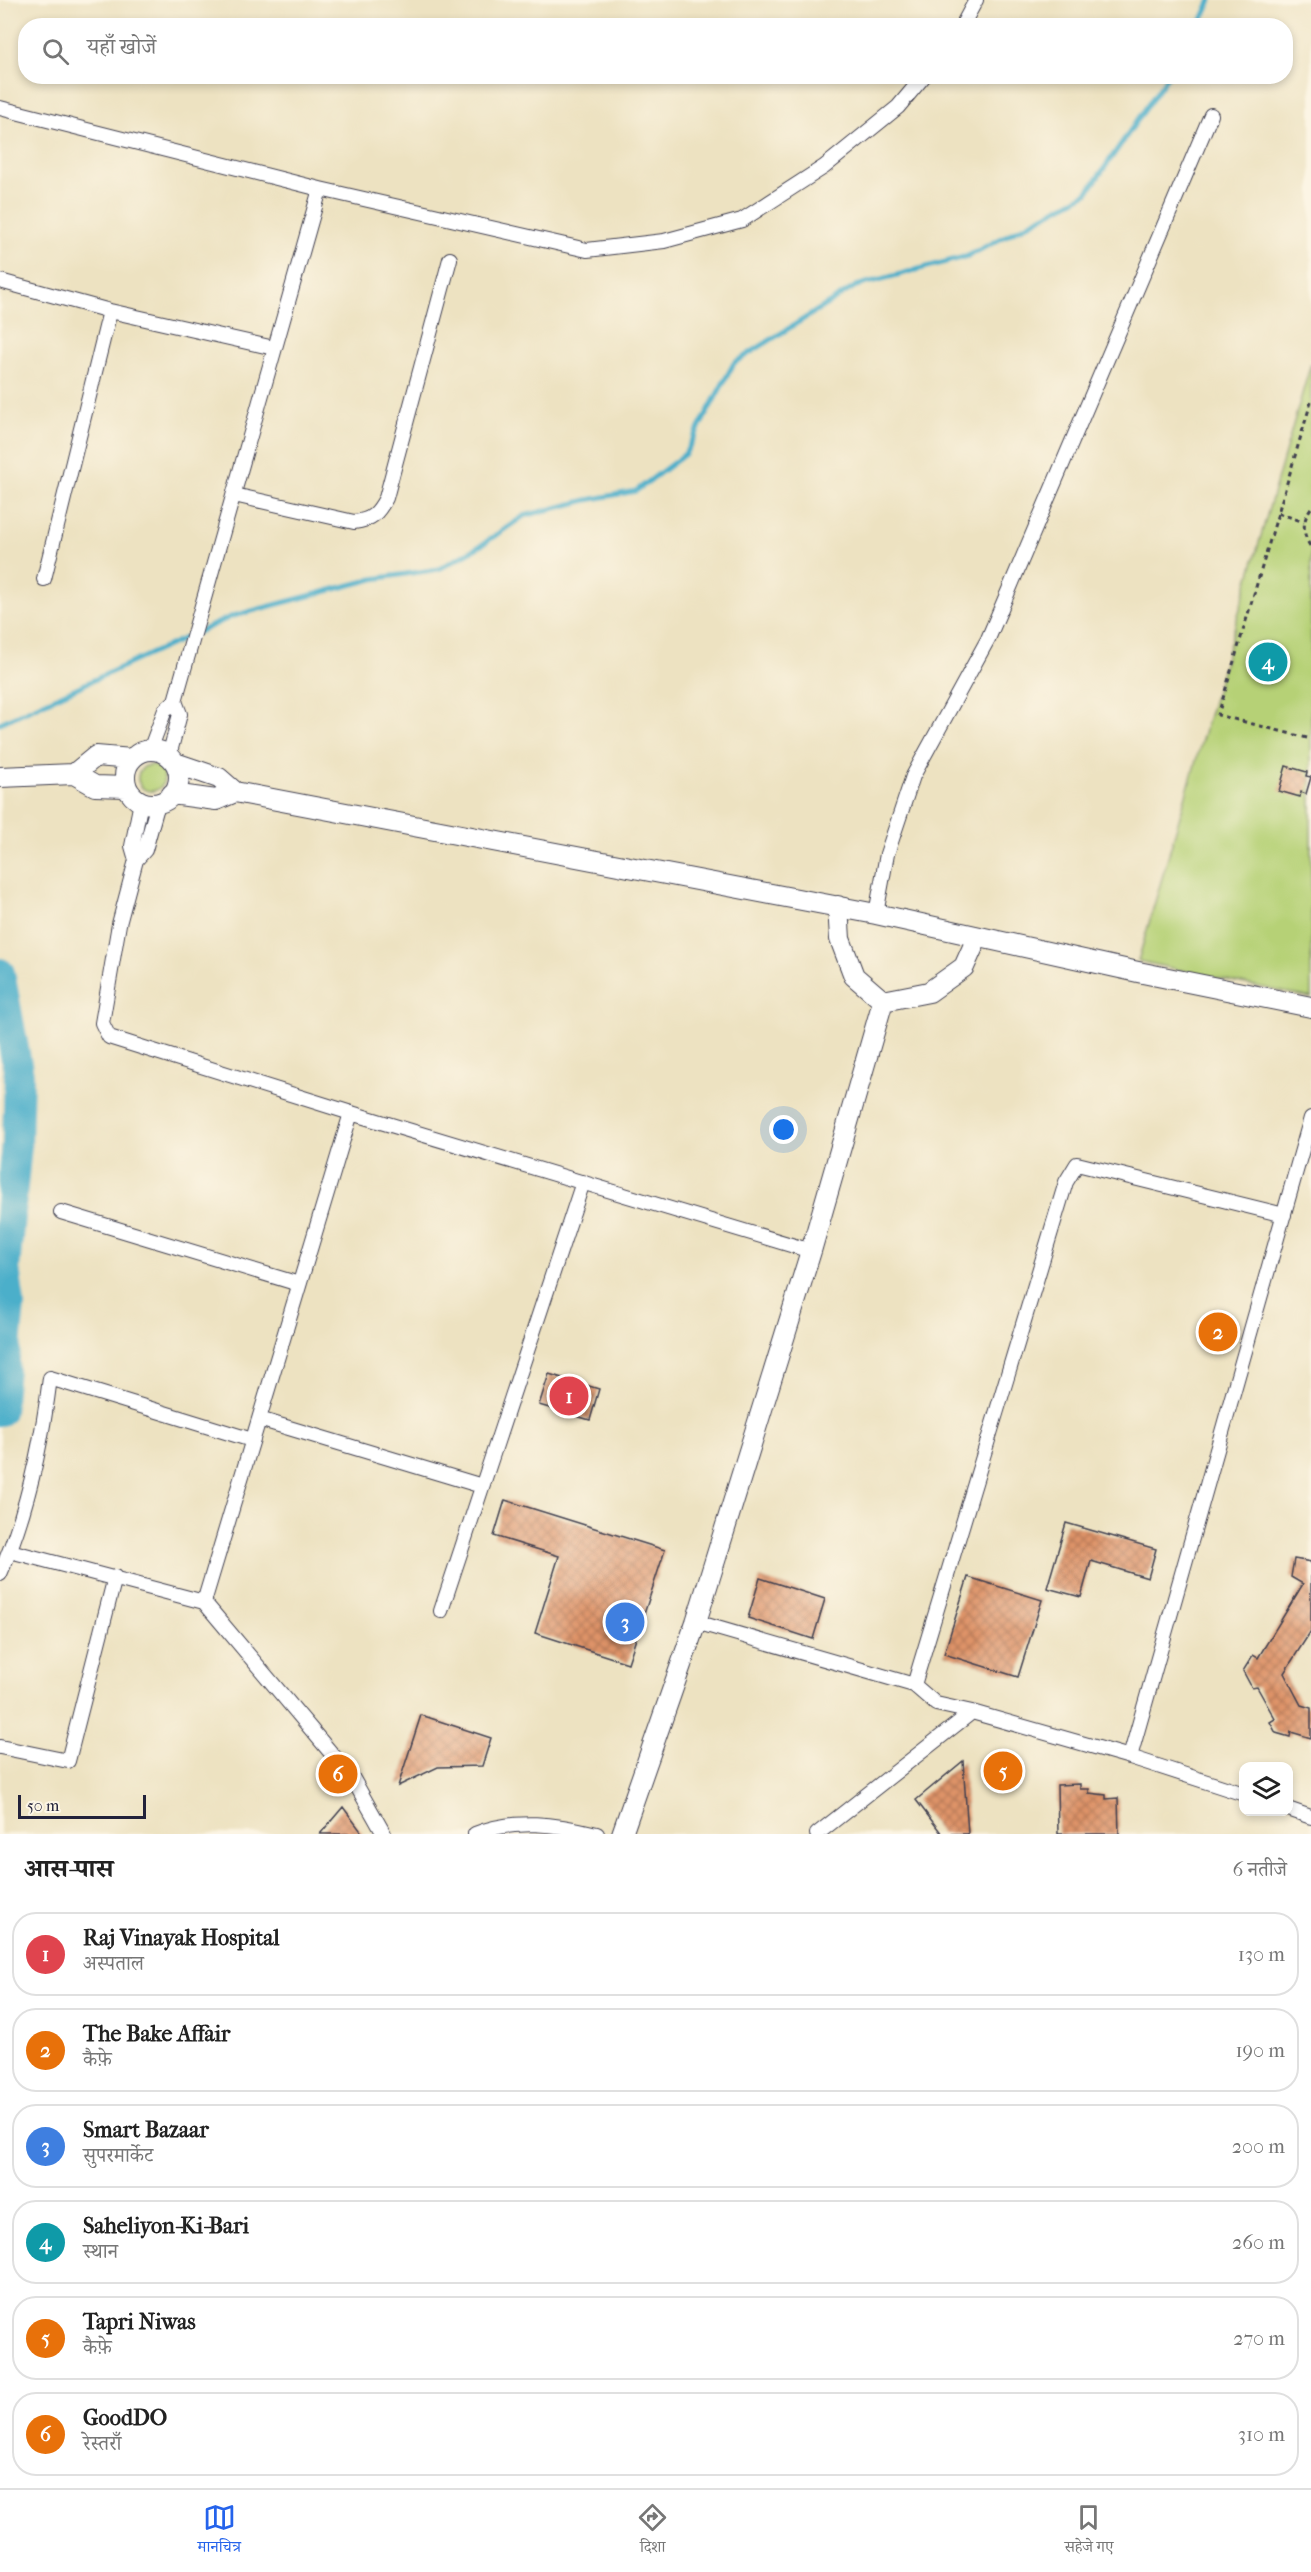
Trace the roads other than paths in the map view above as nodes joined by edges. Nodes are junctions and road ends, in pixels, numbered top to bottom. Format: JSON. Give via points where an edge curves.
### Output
{"nodes":[{"id":1,"x":976,"y":0,"type":"edge"},
{"id":2,"x":966,"y":18,"type":"edge"},
{"id":3,"x":917,"y":84,"type":"edge"},
{"id":4,"x":0,"y":108,"type":"edge"},
{"id":5,"x":1211,"y":115,"type":"dead end"},
{"id":6,"x":320,"y":189,"type":"junction"},
{"id":7,"x":450,"y":259,"type":"dead end"},
{"id":8,"x":0,"y":281,"type":"edge"},
{"id":9,"x":110,"y":311,"type":"junction"},
{"id":10,"x":274,"y":348,"type":"junction"},
{"id":11,"x":234,"y":495,"type":"junction"},
{"id":12,"x":44,"y":579,"type":"dead end"},
{"id":13,"x":175,"y":701,"type":"junction"},
{"id":14,"x":164,"y":756,"type":"junction"},
{"id":15,"x":132,"y":759,"type":"junction"},
{"id":16,"x":74,"y":774,"type":"junction"},
{"id":17,"x":3,"y":777,"type":"edge"},
{"id":18,"x":126,"y":786,"type":"junction"},
{"id":19,"x":235,"y":792,"type":"junction"},
{"id":20,"x":157,"y":800,"type":"junction"},
{"id":21,"x":838,"y":906,"type":"junction"},
{"id":22,"x":876,"y":914,"type":"junction"},
{"id":23,"x":977,"y":938,"type":"junction"},
{"id":24,"x":883,"y":1001,"type":"junction"},
{"id":25,"x":1311,"y":1007,"type":"edge"},
{"id":26,"x":351,"y":1113,"type":"junction"},
{"id":27,"x":1311,"y":1118,"type":"edge"},
{"id":28,"x":583,"y":1182,"type":"junction"},
{"id":29,"x":61,"y":1212,"type":"dead end"},
{"id":30,"x":1284,"y":1215,"type":"junction"},
{"id":31,"x":811,"y":1251,"type":"junction"},
{"id":32,"x":299,"y":1284,"type":"junction"},
{"id":33,"x":259,"y":1419,"type":"junction"},
{"id":34,"x":252,"y":1440,"type":"junction"},
{"id":35,"x":482,"y":1486,"type":"junction"},
{"id":36,"x":10,"y":1551,"type":"junction"},
{"id":37,"x":0,"y":1574,"type":"edge"},
{"id":38,"x":115,"y":1577,"type":"junction"},
{"id":39,"x":204,"y":1602,"type":"junction"},
{"id":40,"x":441,"y":1611,"type":"dead end"},
{"id":41,"x":696,"y":1622,"type":"junction"},
{"id":42,"x":914,"y":1685,"type":"junction"},
{"id":43,"x":972,"y":1712,"type":"junction"},
{"id":44,"x":0,"y":1747,"type":"edge"},
{"id":45,"x":1130,"y":1757,"type":"junction"},
{"id":46,"x":1239,"y":1792,"type":"edge"},
{"id":47,"x":1293,"y":1811,"type":"edge"},
{"id":48,"x":1311,"y":1816,"type":"edge"},
{"id":49,"x":384,"y":1834,"type":"edge"},
{"id":50,"x":475,"y":1834,"type":"edge"},
{"id":51,"x":597,"y":1834,"type":"edge"},
{"id":52,"x":622,"y":1834,"type":"edge"},
{"id":53,"x":817,"y":1834,"type":"edge"}],
"edges":[{"from":1,"to":2,"type":"street"},
{"from":3,"to":6,"type":"street","via":[[898,107],[824,167],[742,220],[664,241],[587,250]]},
{"from":4,"to":6,"type":"street"},
{"from":5,"to":22,"type":"street","via":[[988,639],[913,777],[887,854]]},
{"from":6,"to":10,"type":"street"},
{"from":7,"to":11,"type":"street","via":[[379,513],[366,521],[354,522]]},
{"from":8,"to":9,"type":"street"},
{"from":9,"to":10,"type":"street"},
{"from":9,"to":12,"type":"street"},
{"from":10,"to":11,"type":"street"},
{"from":11,"to":13,"type":"street"},
{"from":13,"to":14,"type":"street","via":[[180,714]]},
{"from":13,"to":14,"type":"street","via":[[165,710]]},
{"from":14,"to":15,"type":"main road"},
{"from":14,"to":19,"type":"main road","via":[[219,778]]},
{"from":14,"to":20,"type":"main road","via":[[178,779]]},
{"from":15,"to":16,"type":"main road","via":[[96,756]]},
{"from":15,"to":18,"type":"main road","via":[[125,772]]},
{"from":16,"to":17,"type":"main road"},
{"from":16,"to":18,"type":"main road","via":[[95,786]]},
{"from":18,"to":20,"type":"main road","via":[[135,798]]},
{"from":19,"to":20,"type":"main road","via":[[216,800]]},
{"from":19,"to":21,"type":"main road"},
{"from":20,"to":26,"type":"street","via":[[145,850],[136,860],[119,924],[102,1023],[105,1032],[109,1037]]},
{"from":21,"to":22,"type":"main road"},
{"from":21,"to":24,"type":"main road","via":[[840,939],[854,976]]},
{"from":22,"to":23,"type":"main road"},
{"from":23,"to":24,"type":"main road","via":[[964,967],[929,992]]},
{"from":23,"to":25,"type":"main road"},
{"from":24,"to":31,"type":"main road"},
{"from":26,"to":28,"type":"street"},
{"from":26,"to":32,"type":"street"},
{"from":27,"to":30,"type":"street"},
{"from":28,"to":31,"type":"street"},
{"from":28,"to":35,"type":"street"},
{"from":29,"to":32,"type":"street"},
{"from":30,"to":42,"type":"street","via":[[1077,1164],[1066,1182]]},
{"from":30,"to":45,"type":"street"},
{"from":31,"to":41,"type":"main road"},
{"from":32,"to":33,"type":"street"},
{"from":33,"to":34,"type":"street"},
{"from":33,"to":35,"type":"street"},
{"from":34,"to":36,"type":"street","via":[[50,1378],[44,1425]]},
{"from":34,"to":39,"type":"street"},
{"from":35,"to":40,"type":"street"},
{"from":36,"to":37,"type":"street"},
{"from":36,"to":38,"type":"street"},
{"from":38,"to":39,"type":"street"},
{"from":38,"to":44,"type":"street","via":[[68,1761]]},
{"from":39,"to":49,"type":"street","via":[[353,1779]]},
{"from":41,"to":42,"type":"street"},
{"from":41,"to":52,"type":"main road"},
{"from":42,"to":43,"type":"street","via":[[936,1704]]},
{"from":43,"to":45,"type":"street"},
{"from":43,"to":53,"type":"street"},
{"from":45,"to":46,"type":"street"},
{"from":47,"to":48,"type":"street"},
{"from":50,"to":51,"type":"street","via":[[522,1824],[562,1825]]}]}
